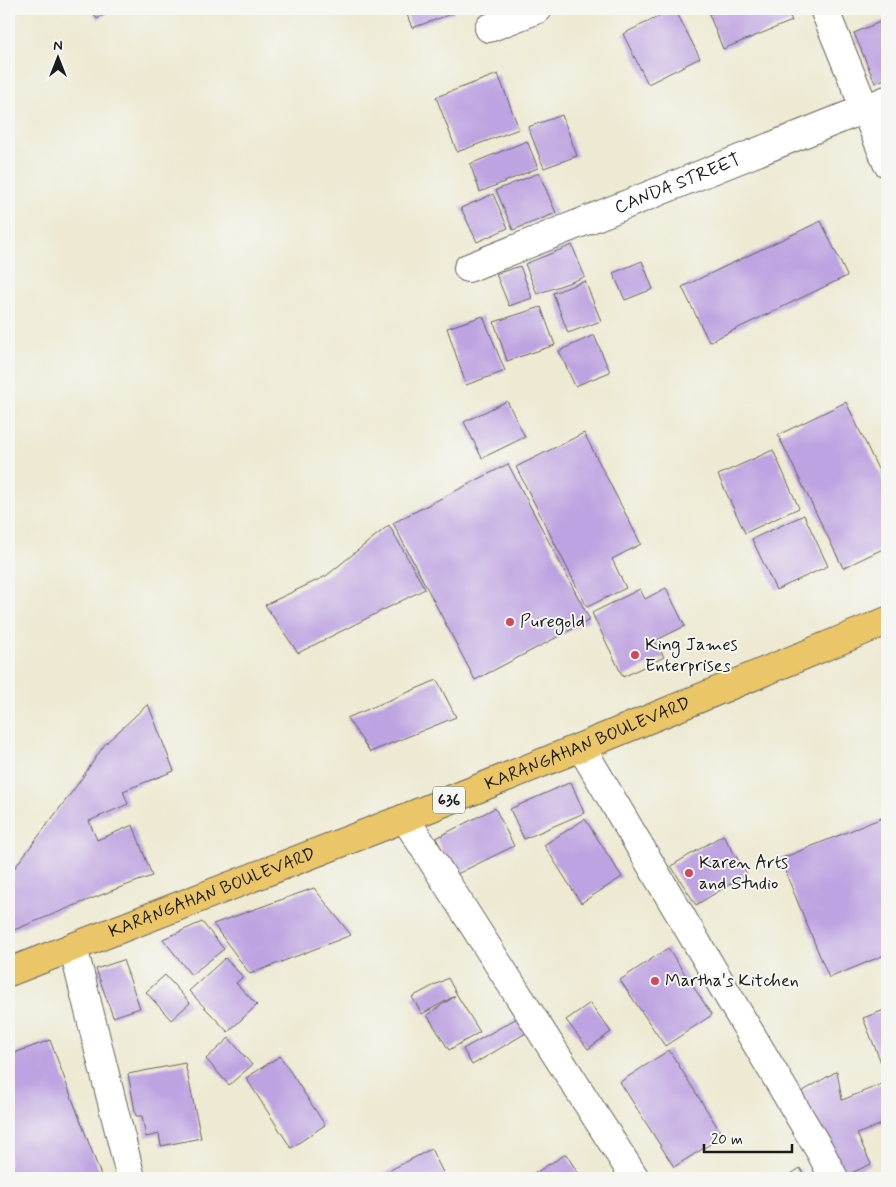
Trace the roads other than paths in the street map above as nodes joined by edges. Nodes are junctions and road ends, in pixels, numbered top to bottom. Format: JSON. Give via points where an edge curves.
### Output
{"nodes":[{"id":1,"x":538,"y":9,"type":"edge"},
{"id":2,"x":824,"y":9,"type":"edge"},
{"id":3,"x":489,"y":28,"type":"dead end"},
{"id":4,"x":876,"y":105,"type":"edge"},
{"id":5,"x":887,"y":163,"type":"edge"},
{"id":6,"x":468,"y":268,"type":"dead end"},
{"id":7,"x":887,"y":621,"type":"edge"},
{"id":8,"x":581,"y":747,"type":"junction"},
{"id":9,"x":405,"y":818,"type":"junction"},
{"id":10,"x":73,"y":947,"type":"junction"},
{"id":11,"x":9,"y":972,"type":"edge"},
{"id":12,"x":131,"y":1178,"type":"edge"},
{"id":13,"x":635,"y":1178,"type":"edge"},
{"id":14,"x":834,"y":1178,"type":"edge"}],
"edges":[{"from":1,"to":3,"type":"street"},
{"from":2,"to":4,"type":"street"},
{"from":4,"to":5,"type":"street"},
{"from":4,"to":6,"type":"street","name":"CANDA STREET"},
{"from":7,"to":8,"type":"main road","name":"KARANGAHAN BOULEVARD","number":"636"},
{"from":8,"to":9,"type":"main road","name":"KARANGAHAN BOULEVARD","number":"636"},
{"from":8,"to":14,"type":"street"},
{"from":9,"to":10,"type":"main road","name":"KARANGAHAN BOULEVARD","number":"636"},
{"from":9,"to":13,"type":"street"},
{"from":10,"to":11,"type":"main road","name":"KARANGAHAN BOULEVARD","number":"636"},
{"from":10,"to":12,"type":"street"}]}
